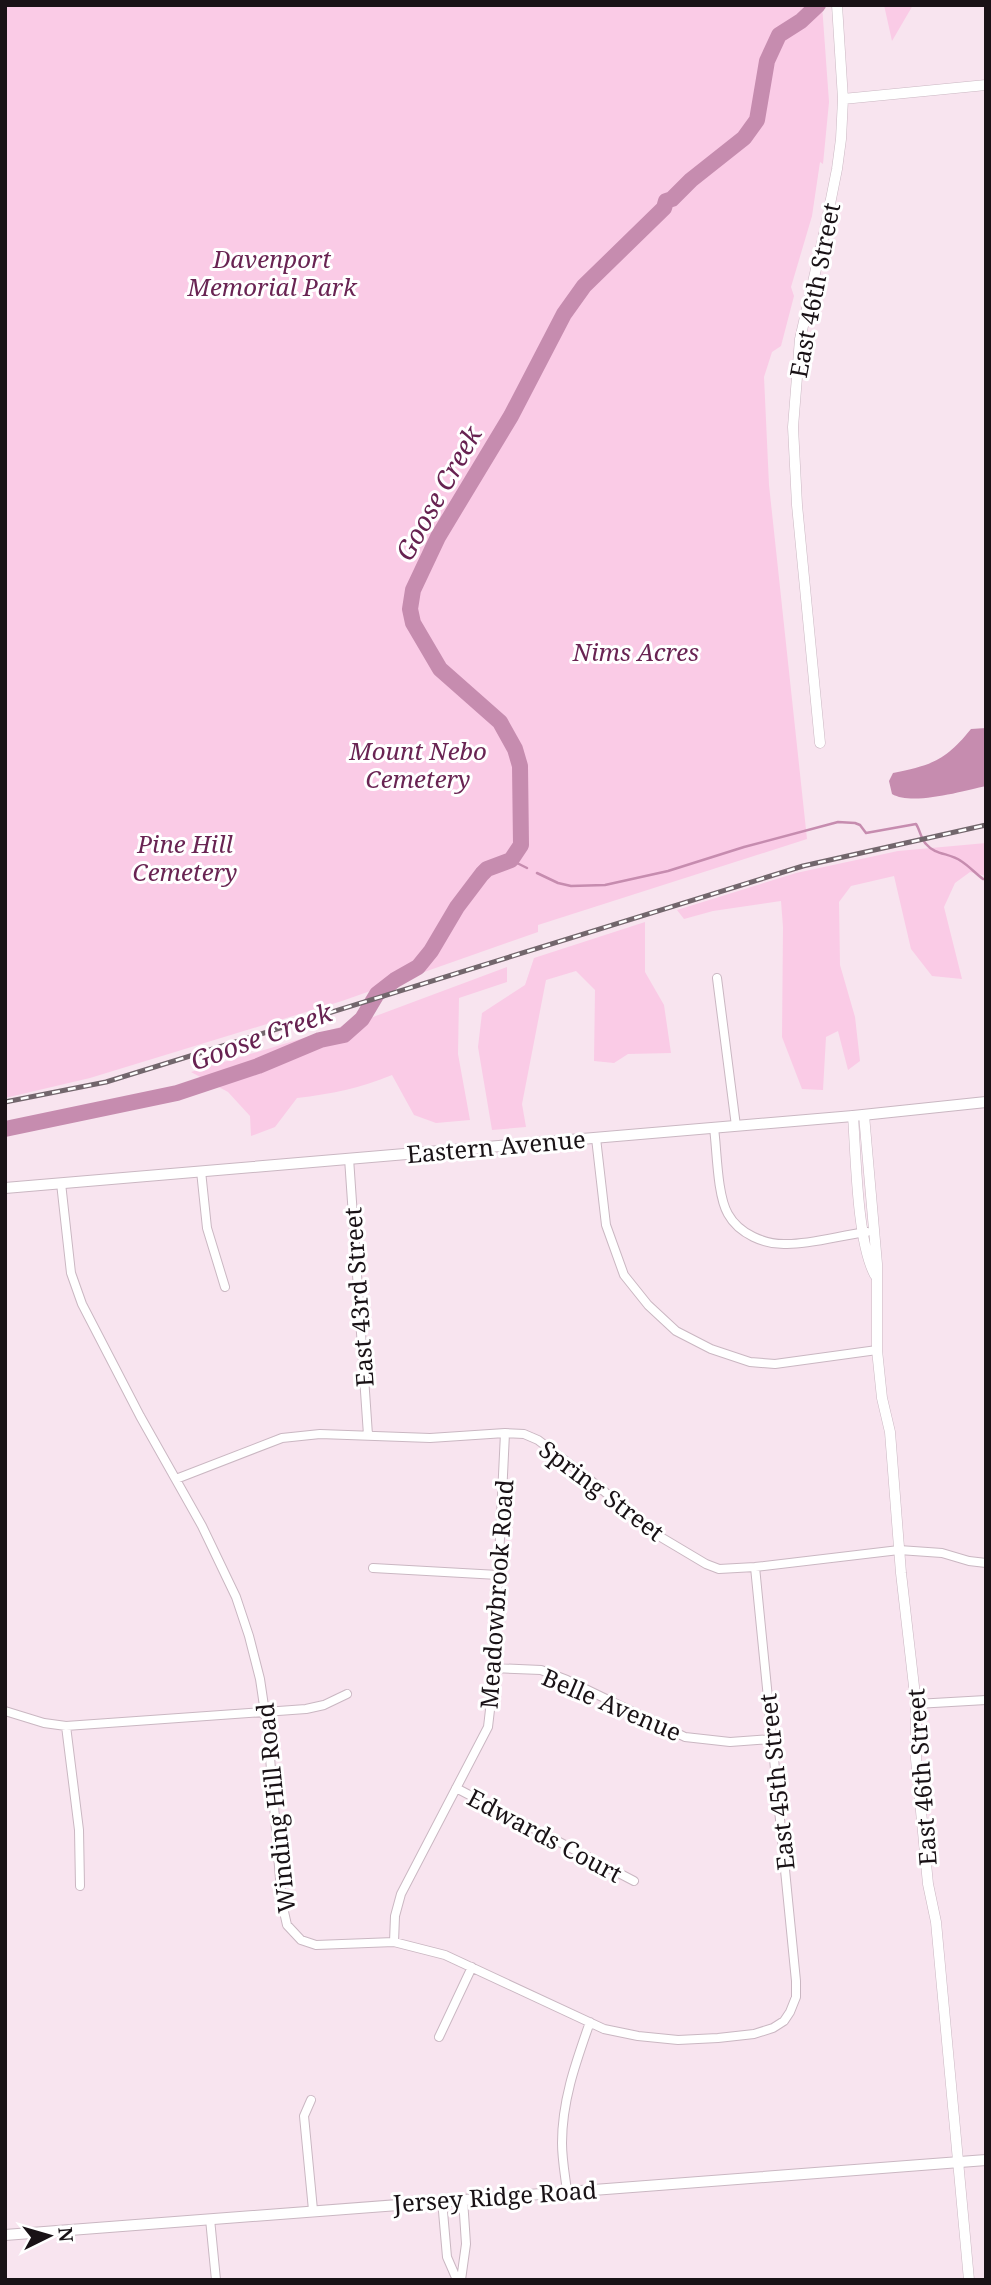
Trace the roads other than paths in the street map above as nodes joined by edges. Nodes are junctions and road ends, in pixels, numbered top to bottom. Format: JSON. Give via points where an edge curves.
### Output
{"nodes":[{"id":1,"x":837,"y":5,"type":"edge"},
{"id":2,"x":986,"y":85,"type":"edge"},
{"id":3,"x":843,"y":99,"type":"junction"},
{"id":4,"x":820,"y":743,"type":"dead end"},
{"id":5,"x":717,"y":978,"type":"dead end"},
{"id":6,"x":986,"y":1102,"type":"edge"},
{"id":7,"x":858,"y":1116,"type":"junction"},
{"id":8,"x":736,"y":1126,"type":"junction"},
{"id":9,"x":715,"y":1128,"type":"junction"},
{"id":10,"x":596,"y":1139,"type":"junction"},
{"id":11,"x":349,"y":1158,"type":"junction"},
{"id":12,"x":201,"y":1171,"type":"junction"},
{"id":13,"x":61,"y":1183,"type":"junction"},
{"id":14,"x":5,"y":1188,"type":"edge"},
{"id":15,"x":869,"y":1232,"type":"junction"},
{"id":16,"x":225,"y":1287,"type":"dead end"},
{"id":17,"x":877,"y":1350,"type":"junction"},
{"id":18,"x":505,"y":1433,"type":"junction"},
{"id":19,"x":368,"y":1435,"type":"junction"},
{"id":20,"x":176,"y":1479,"type":"junction"},
{"id":21,"x":899,"y":1550,"type":"junction"},
{"id":22,"x":986,"y":1563,"type":"edge"},
{"id":23,"x":373,"y":1567,"type":"dead end"},
{"id":24,"x":755,"y":1567,"type":"junction"},
{"id":25,"x":498,"y":1575,"type":"junction"},
{"id":26,"x":494,"y":1668,"type":"junction"},
{"id":27,"x":347,"y":1694,"type":"dead end"},
{"id":28,"x":986,"y":1700,"type":"edge"},
{"id":29,"x":916,"y":1704,"type":"junction"},
{"id":30,"x":5,"y":1711,"type":"edge"},
{"id":31,"x":265,"y":1713,"type":"junction"},
{"id":32,"x":66,"y":1726,"type":"junction"},
{"id":33,"x":772,"y":1739,"type":"junction"},
{"id":34,"x":456,"y":1788,"type":"junction"},
{"id":35,"x":634,"y":1881,"type":"dead end"},
{"id":36,"x":80,"y":1886,"type":"dead end"},
{"id":37,"x":394,"y":1942,"type":"junction"},
{"id":38,"x":472,"y":1967,"type":"junction"},
{"id":39,"x":796,"y":1997,"type":"joint"},
{"id":40,"x":590,"y":2022,"type":"junction"},
{"id":41,"x":439,"y":2037,"type":"dead end"},
{"id":42,"x":312,"y":2100,"type":"dead end"},
{"id":43,"x":986,"y":2160,"type":"edge"},
{"id":44,"x":959,"y":2162,"type":"junction"},
{"id":45,"x":567,"y":2191,"type":"junction"},
{"id":46,"x":463,"y":2199,"type":"junction"},
{"id":47,"x":442,"y":2200,"type":"junction"},
{"id":48,"x":313,"y":2210,"type":"junction"},
{"id":49,"x":210,"y":2219,"type":"junction"},
{"id":50,"x":5,"y":2235,"type":"edge"},
{"id":51,"x":216,"y":2280,"type":"edge"},
{"id":52,"x":459,"y":2280,"type":"edge"},
{"id":53,"x":969,"y":2280,"type":"edge"}],
"edges":[{"from":1,"to":3,"type":"street","name":"East 46th Street"},
{"from":2,"to":3,"type":"street"},
{"from":3,"to":4,"type":"street","name":"East 46th Street","via":[[837,169],[800,339],[793,427]]},
{"from":5,"to":8,"type":"street"},
{"from":6,"to":7,"type":"main road","name":"Eastern Avenue"},
{"from":7,"to":8,"type":"main road","name":"Eastern Avenue"},
{"from":7,"to":15,"type":"street","name":"East 46th Street"},
{"from":8,"to":9,"type":"main road","name":"Eastern Avenue"},
{"from":9,"to":10,"type":"main road","name":"Eastern Avenue"},
{"from":9,"to":15,"type":"street","via":[[727,1213],[756,1239],[790,1245]]},
{"from":10,"to":11,"type":"main road","name":"Eastern Avenue"},
{"from":10,"to":17,"type":"street","via":[[606,1225],[624,1275],[676,1331],[750,1362],[775,1364]]},
{"from":11,"to":12,"type":"main road","name":"Eastern Avenue"},
{"from":11,"to":19,"type":"street","name":"East 43rd Street"},
{"from":12,"to":13,"type":"main road","name":"Eastern Avenue"},
{"from":12,"to":16,"type":"street","via":[[207,1228]]},
{"from":13,"to":14,"type":"main road","name":"Eastern Avenue"},
{"from":13,"to":20,"type":"street","name":"Winding Hill Road","via":[[71,1273],[82,1304]]},
{"from":15,"to":17,"type":"street","name":"East 46th Street","via":[[877,1264]]},
{"from":17,"to":21,"type":"street","name":"East 46th Street","via":[[890,1432]]},
{"from":18,"to":19,"type":"street","name":"Spring Street","via":[[430,1438]]},
{"from":18,"to":24,"type":"street","name":"Spring Street","via":[[538,1440],[659,1536],[706,1564],[719,1569]]},
{"from":18,"to":25,"type":"street","name":"Meadowbrook Road"},
{"from":19,"to":20,"type":"street","name":"Spring Street","via":[[282,1438]]},
{"from":20,"to":31,"type":"street","name":"Winding Hill Road","via":[[236,1597],[261,1679]]},
{"from":21,"to":22,"type":"street","name":"Spring Street"},
{"from":21,"to":24,"type":"street","name":"Spring Street"},
{"from":21,"to":29,"type":"street","name":"East 46th Street"},
{"from":23,"to":25,"type":"street"},
{"from":24,"to":33,"type":"street","name":"East 45th Street"},
{"from":25,"to":26,"type":"street","name":"Meadowbrook Road"},
{"from":26,"to":33,"type":"street","name":"Belle Avenue","via":[[541,1671],[567,1680],[685,1737],[730,1742]]},
{"from":26,"to":34,"type":"street","name":"Meadowbrook Road","via":[[488,1727]]},
{"from":27,"to":31,"type":"street","via":[[324,1705]]},
{"from":28,"to":29,"type":"street"},
{"from":29,"to":44,"type":"street","name":"East 46th Street","via":[[916,1759]]},
{"from":30,"to":32,"type":"street"},
{"from":31,"to":32,"type":"street"},
{"from":31,"to":37,"type":"street","name":"Winding Hill Road","via":[[287,1925],[301,1940],[316,1945]]},
{"from":32,"to":36,"type":"street","via":[[79,1830]]},
{"from":33,"to":39,"type":"street","name":"East 45th Street"},
{"from":34,"to":35,"type":"street","name":"Edwards Court"},
{"from":34,"to":37,"type":"street","name":"Meadowbrook Road","via":[[401,1894]]},
{"from":37,"to":38,"type":"street","name":"Winding Hill Road"},
{"from":38,"to":40,"type":"street","name":"Winding Hill Road"},
{"from":38,"to":41,"type":"street"},
{"from":39,"to":40,"type":"street","name":"Winding Hill Road","via":[[784,2021],[773,2028],[718,2038],[638,2036]]},
{"from":40,"to":45,"type":"street","via":[[564,2112]]},
{"from":42,"to":48,"type":"street","via":[[304,2116]]},
{"from":43,"to":44,"type":"main road","name":"Jersey Ridge Road"},
{"from":44,"to":45,"type":"main road","name":"Jersey Ridge Road"},
{"from":44,"to":53,"type":"street","name":"East 46th Street"},
{"from":45,"to":46,"type":"main road","name":"Jersey Ridge Road"},
{"from":46,"to":47,"type":"main road","name":"Jersey Ridge Road"},
{"from":46,"to":52,"type":"street","via":[[466,2244]]},
{"from":47,"to":48,"type":"main road","name":"Jersey Ridge Road"},
{"from":47,"to":52,"type":"street","via":[[447,2257]]},
{"from":48,"to":49,"type":"main road","name":"Jersey Ridge Road"},
{"from":49,"to":50,"type":"main road","name":"Jersey Ridge Road"},
{"from":49,"to":51,"type":"street"}]}
